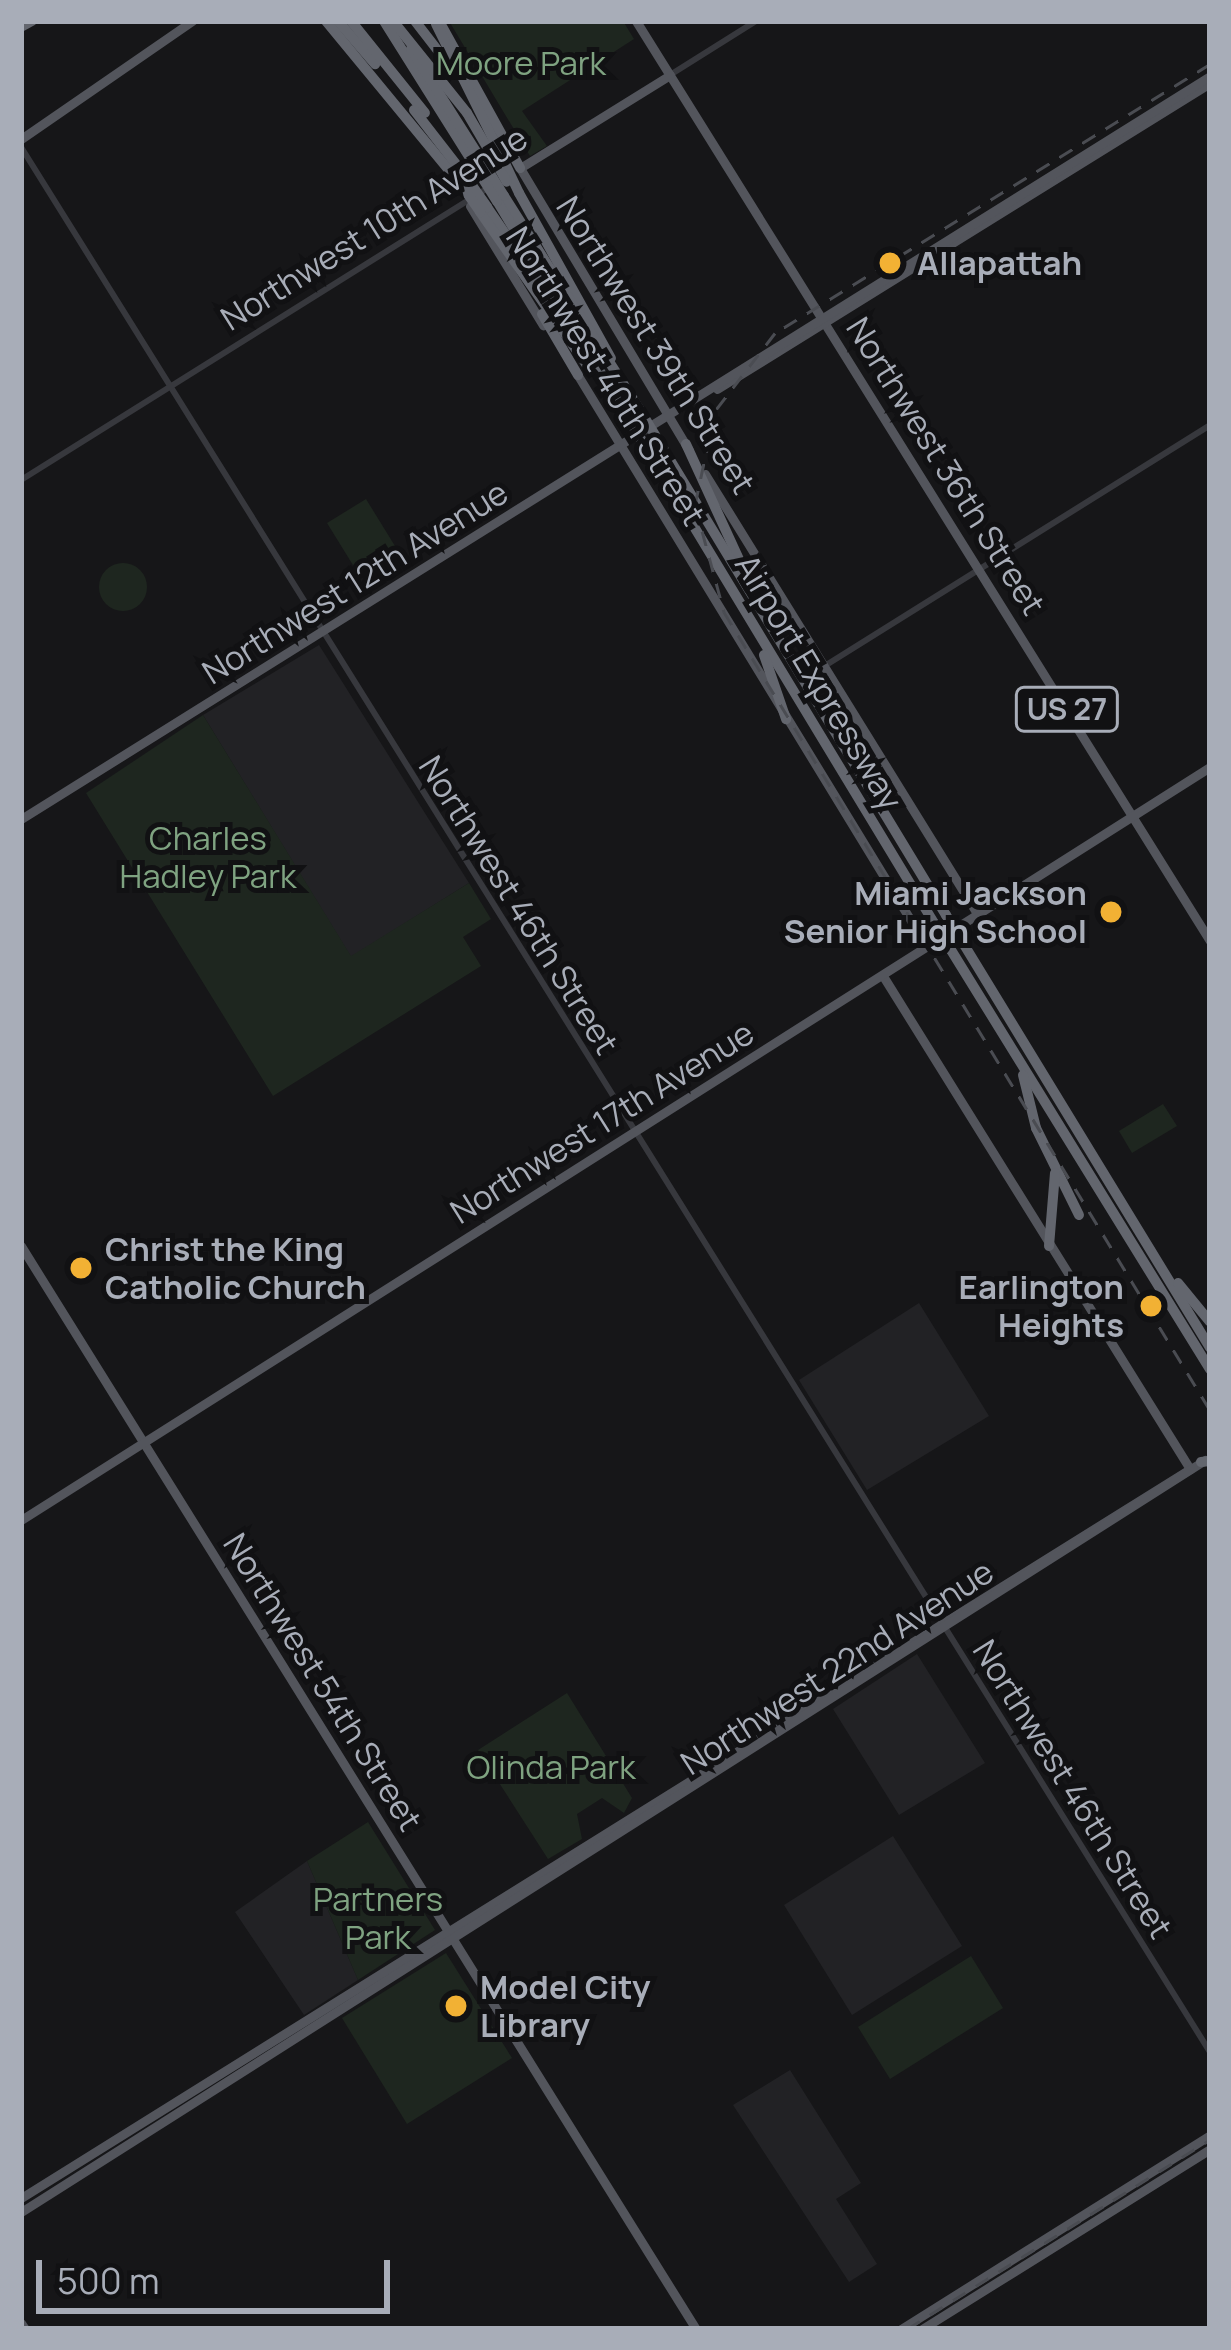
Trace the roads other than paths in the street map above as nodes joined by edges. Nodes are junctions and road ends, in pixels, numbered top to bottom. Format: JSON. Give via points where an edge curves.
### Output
{"nodes":[{"id":1,"x":32,"y":21,"type":"edge"},
{"id":2,"x":192,"y":21,"type":"edge"},
{"id":3,"x":326,"y":21,"type":"edge"},
{"id":4,"x":338,"y":21,"type":"edge"},
{"id":5,"x":351,"y":21,"type":"edge"},
{"id":6,"x":390,"y":21,"type":"edge"},
{"id":7,"x":415,"y":21,"type":"edge"},
{"id":8,"x":437,"y":21,"type":"edge"},
{"id":9,"x":636,"y":21,"type":"edge"},
{"id":10,"x":756,"y":21,"type":"edge"},
{"id":11,"x":21,"y":27,"type":"edge"},
{"id":12,"x":670,"y":75,"type":"junction"},
{"id":13,"x":1207,"y":82,"type":"edge"},
{"id":14,"x":488,"y":128,"type":"junction"},
{"id":15,"x":21,"y":143,"type":"edge"},
{"id":16,"x":520,"y":168,"type":"junction"},
{"id":17,"x":482,"y":170,"type":"junction"},
{"id":18,"x":467,"y":201,"type":"junction"},
{"id":19,"x":500,"y":201,"type":"junction"},
{"id":20,"x":492,"y":229,"type":"junction"},
{"id":21,"x":824,"y":322,"type":"junction"},
{"id":22,"x":578,"y":375,"type":"junction"},
{"id":23,"x":172,"y":386,"type":"junction"},
{"id":24,"x":629,"y":393,"type":"junction"},
{"id":25,"x":614,"y":395,"type":"junction"},
{"id":26,"x":670,"y":418,"type":"junction"},
{"id":27,"x":1210,"y":425,"type":"edge"},
{"id":28,"x":686,"y":444,"type":"junction"},
{"id":29,"x":621,"y":449,"type":"junction"},
{"id":30,"x":656,"y":450,"type":"junction"},
{"id":31,"x":21,"y":480,"type":"edge"},
{"id":32,"x":979,"y":570,"type":"junction"},
{"id":33,"x":748,"y":586,"type":"junction"},
{"id":34,"x":746,"y":614,"type":"junction"},
{"id":35,"x":323,"y":634,"type":"junction"},
{"id":36,"x":824,"y":667,"type":"junction"},
{"id":37,"x":786,"y":719,"type":"junction"},
{"id":38,"x":1210,"y":767,"type":"edge"},
{"id":39,"x":1133,"y":815,"type":"junction"},
{"id":40,"x":21,"y":819,"type":"edge"},
{"id":41,"x":978,"y":915,"type":"junction"},
{"id":42,"x":940,"y":919,"type":"junction"},
{"id":43,"x":1210,"y":940,"type":"edge"},
{"id":44,"x":927,"y":947,"type":"junction"},
{"id":45,"x":883,"y":976,"type":"junction"},
{"id":46,"x":1016,"y":1054,"type":"junction"},
{"id":47,"x":632,"y":1136,"type":"junction"},
{"id":48,"x":1050,"y":1159,"type":"junction"},
{"id":49,"x":1079,"y":1216,"type":"dead end"},
{"id":50,"x":1131,"y":1217,"type":"junction"},
{"id":51,"x":21,"y":1246,"type":"edge"},
{"id":52,"x":1049,"y":1246,"type":"junction"},
{"id":53,"x":1210,"y":1322,"type":"edge"},
{"id":54,"x":1210,"y":1348,"type":"edge"},
{"id":55,"x":1210,"y":1370,"type":"edge"},
{"id":56,"x":142,"y":1444,"type":"junction"},
{"id":57,"x":1203,"y":1462,"type":"edge"},
{"id":58,"x":21,"y":1520,"type":"edge"},
{"id":59,"x":941,"y":1626,"type":"junction"},
{"id":60,"x":450,"y":1936,"type":"junction"},
{"id":61,"x":1210,"y":2052,"type":"edge"},
{"id":62,"x":1210,"y":2135,"type":"edge"},
{"id":63,"x":1210,"y":2149,"type":"edge"},
{"id":64,"x":21,"y":2198,"type":"edge"},
{"id":65,"x":21,"y":2212,"type":"edge"},
{"id":66,"x":928,"y":2312,"type":"junction"},
{"id":67,"x":925,"y":2327,"type":"edge"},
{"id":68,"x":696,"y":2329,"type":"edge"},
{"id":69,"x":901,"y":2329,"type":"edge"}],
"edges":[{"from":1,"to":11,"type":"highway"},
{"from":2,"to":15,"type":"main road"},
{"from":3,"to":17,"type":"highway"},
{"from":4,"to":17,"type":"highway"},
{"from":5,"to":17,"type":"highway"},
{"from":6,"to":17,"type":"highway","name":"Airport Expressway"},
{"from":6,"to":17,"type":"highway","bridge":true,"via":[[467,113]]},
{"from":7,"to":14,"type":"highway"},
{"from":8,"to":14,"type":"highway"},
{"from":8,"to":16,"type":"highway"},
{"from":9,"to":12,"type":"main road","name":"Northwest 36th Street","number":"US 27"},
{"from":10,"to":12,"type":"street","name":"Northwest 10th Avenue"},
{"from":12,"to":16,"type":"main road","name":"Northwest 10th Avenue"},
{"from":12,"to":21,"type":"main road","name":"Northwest 36th Street","number":"US 27"},
{"from":13,"to":21,"type":"main road","name":"Northwest 12th Avenue"},
{"from":13,"to":21,"type":"main road","name":"Northwest 12th Avenue"},
{"from":14,"to":17,"type":"highway"},
{"from":15,"to":23,"type":"street","name":"Northwest 46th Street"},
{"from":16,"to":18,"type":"street","name":"Northwest 10th Avenue"},
{"from":16,"to":26,"type":"main road","name":"Northwest 39th Street"},
{"from":17,"to":19,"type":"highway","bridge":true},
{"from":17,"to":19,"type":"highway","bridge":true},
{"from":17,"to":19,"type":"highway","name":"Airport Expressway","bridge":true},
{"from":18,"to":22,"type":"main road","name":"Northwest 40th Street"},
{"from":18,"to":23,"type":"street","name":"Northwest 10th Avenue"},
{"from":19,"to":20,"type":"highway"},
{"from":19,"to":24,"type":"highway","name":"Airport Expressway"},
{"from":19,"to":24,"type":"highway","via":[[538,228]]},
{"from":19,"to":25,"type":"highway","name":"Airport Expressway"},
{"from":20,"to":22,"type":"highway"},
{"from":20,"to":25,"type":"highway"},
{"from":21,"to":26,"type":"main road","name":"Northwest 12th Avenue"},
{"from":21,"to":32,"type":"main road","name":"Northwest 36th Street","number":"US 27"},
{"from":22,"to":29,"type":"main road","name":"Northwest 40th Street"},
{"from":23,"to":31,"type":"street","name":"Northwest 10th Avenue"},
{"from":23,"to":35,"type":"street","name":"Northwest 46th Street"},
{"from":24,"to":30,"type":"highway","name":"Airport Expressway","bridge":true},
{"from":25,"to":30,"type":"highway","name":"Airport Expressway","bridge":true},
{"from":26,"to":28,"type":"main road","name":"Northwest 39th Street"},
{"from":26,"to":29,"type":"main road","name":"Northwest 12th Avenue"},
{"from":27,"to":32,"type":"street"},
{"from":28,"to":33,"type":"highway"},
{"from":28,"to":36,"type":"main road","name":"Northwest 39th Street"},
{"from":29,"to":35,"type":"main road","name":"Northwest 12th Avenue"},
{"from":29,"to":37,"type":"main road","name":"Northwest 40th Street"},
{"from":30,"to":33,"type":"highway","name":"Airport Expressway"},
{"from":30,"to":34,"type":"highway","name":"Airport Expressway"},
{"from":32,"to":36,"type":"street"},
{"from":32,"to":39,"type":"main road","name":"Northwest 36th Street","number":"US 27"},
{"from":33,"to":42,"type":"highway","name":"Airport Expressway"},
{"from":34,"to":37,"type":"highway"},
{"from":34,"to":42,"type":"highway","name":"Airport Expressway"},
{"from":35,"to":40,"type":"main road","name":"Northwest 12th Avenue"},
{"from":35,"to":47,"type":"street","name":"Northwest 46th Street"},
{"from":36,"to":41,"type":"main road","name":"Northwest 39th Street"},
{"from":37,"to":44,"type":"main road","name":"Northwest 40th Street"},
{"from":38,"to":39,"type":"main road","name":"Northwest 17th Avenue"},
{"from":39,"to":41,"type":"main road","name":"Northwest 17th Avenue"},
{"from":39,"to":43,"type":"main road","name":"Northwest 36th Street","number":"US 27"},
{"from":41,"to":44,"type":"main road","name":"Northwest 17th Avenue"},
{"from":42,"to":46,"type":"highway","name":"Airport Expressway","bridge":true},
{"from":42,"to":50,"type":"highway","name":"Airport Expressway","bridge":true,"via":[[963,943]]},
{"from":44,"to":45,"type":"main road","name":"Northwest 17th Avenue"},
{"from":45,"to":47,"type":"main road","name":"Northwest 17th Avenue"},
{"from":45,"to":52,"type":"main road"},
{"from":46,"to":48,"type":"highway"},
{"from":46,"to":55,"type":"highway","name":"Airport Expressway"},
{"from":47,"to":56,"type":"main road","name":"Northwest 17th Avenue"},
{"from":47,"to":59,"type":"street","name":"Northwest 46th Street"},
{"from":48,"to":49,"type":"highway"},
{"from":48,"to":52,"type":"highway"},
{"from":50,"to":53,"type":"highway"},
{"from":50,"to":54,"type":"highway","name":"Airport Expressway"},
{"from":51,"to":56,"type":"main road","name":"Northwest 54th Street"},
{"from":52,"to":57,"type":"main road"},
{"from":56,"to":58,"type":"main road","name":"Northwest 17th Avenue"},
{"from":56,"to":60,"type":"main road","name":"Northwest 54th Street"},
{"from":57,"to":59,"type":"main road","name":"Northwest 22nd Avenue"},
{"from":59,"to":60,"type":"main road","name":"Northwest 22nd Avenue"},
{"from":59,"to":61,"type":"street","name":"Northwest 46th Street"},
{"from":60,"to":64,"type":"main road","name":"Northwest 22nd Avenue"},
{"from":60,"to":65,"type":"main road","name":"Northwest 22nd Avenue"},
{"from":60,"to":68,"type":"main road","name":"Northwest 54th Street"},
{"from":62,"to":66,"type":"main road"},
{"from":63,"to":67,"type":"main road"},
{"from":66,"to":67,"type":"main road"},
{"from":66,"to":69,"type":"main road"}]}
